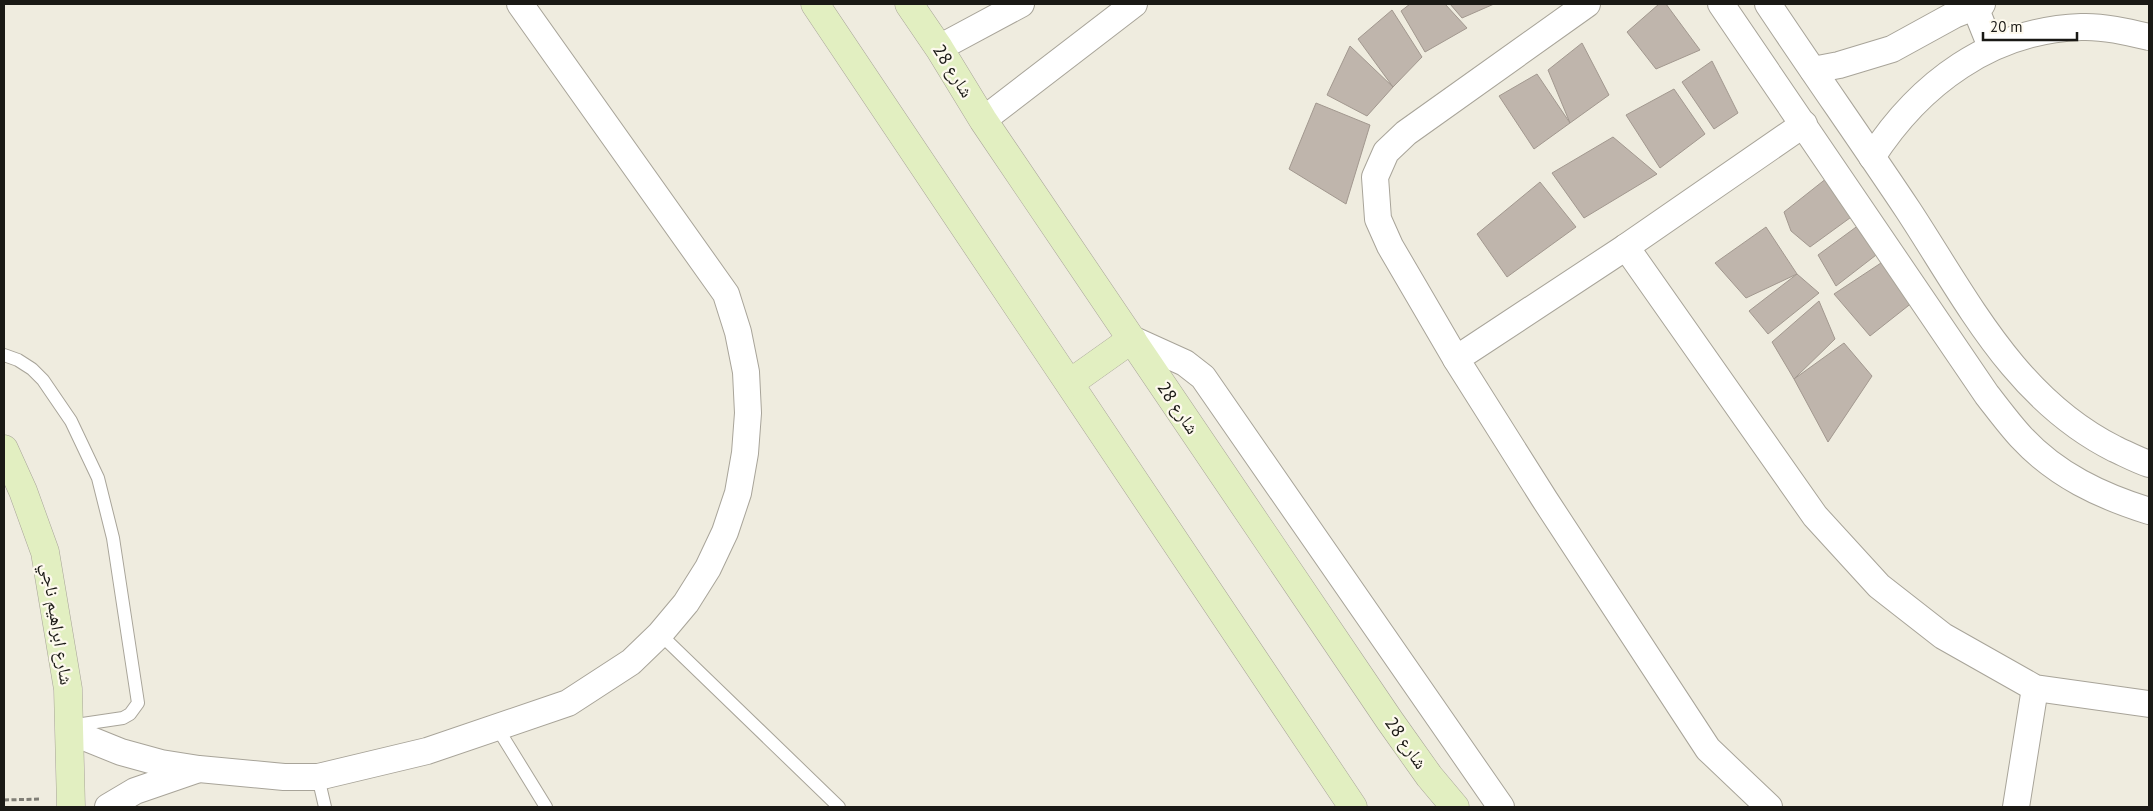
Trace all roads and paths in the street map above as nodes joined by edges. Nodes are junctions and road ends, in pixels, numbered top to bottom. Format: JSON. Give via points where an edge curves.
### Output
{"nodes":[{"id":1,"x":520,"y":4,"type":"edge"},
{"id":2,"x":815,"y":4,"type":"edge"},
{"id":3,"x":908,"y":4,"type":"edge"},
{"id":4,"x":1021,"y":4,"type":"edge"},
{"id":5,"x":1134,"y":4,"type":"edge"},
{"id":6,"x":1587,"y":4,"type":"edge"},
{"id":7,"x":1721,"y":4,"type":"edge"},
{"id":8,"x":1768,"y":4,"type":"edge"},
{"id":9,"x":1979,"y":5,"type":"edge"},
{"id":10,"x":2149,"y":37,"type":"edge"},
{"id":11,"x":1991,"y":47,"type":"junction"},
{"id":12,"x":939,"y":48,"type":"junction"},
{"id":13,"x":1812,"y":70,"type":"junction"},
{"id":14,"x":983,"y":120,"type":"junction"},
{"id":15,"x":1804,"y":124,"type":"junction"},
{"id":16,"x":1872,"y":157,"type":"junction"},
{"id":17,"x":1626,"y":247,"type":"junction"},
{"id":18,"x":1132,"y":339,"type":"junction"},
{"id":19,"x":4,"y":355,"type":"edge"},
{"id":20,"x":1456,"y":359,"type":"junction"},
{"id":21,"x":1070,"y":383,"type":"junction"},
{"id":22,"x":4,"y":449,"type":"edge"},
{"id":23,"x":2149,"y":464,"type":"edge"},
{"id":24,"x":2149,"y":511,"type":"edge"},
{"id":25,"x":660,"y":634,"type":"junction"},
{"id":26,"x":2036,"y":688,"type":"junction"},
{"id":27,"x":2149,"y":704,"type":"edge"},
{"id":28,"x":69,"y":729,"type":"junction"},
{"id":29,"x":498,"y":729,"type":"junction"},
{"id":30,"x":199,"y":769,"type":"junction"},
{"id":31,"x":318,"y":777,"type":"junction"},
{"id":32,"x":4,"y":800,"type":"edge"},
{"id":33,"x":71,"y":803,"type":"edge"},
{"id":34,"x":108,"y":807,"type":"edge"},
{"id":35,"x":325,"y":807,"type":"edge"},
{"id":36,"x":546,"y":807,"type":"edge"},
{"id":37,"x":839,"y":807,"type":"edge"},
{"id":38,"x":1353,"y":807,"type":"edge"},
{"id":39,"x":1454,"y":807,"type":"edge"},
{"id":40,"x":1501,"y":807,"type":"edge"},
{"id":41,"x":1769,"y":807,"type":"edge"},
{"id":42,"x":2016,"y":807,"type":"edge"}],
"edges":[{"from":1,"to":25,"type":"street","via":[[726,294],[738,332],[746,372],[748,413],[746,453],[738,493],[708,568],[686,603]]},
{"from":2,"to":21,"type":"street"},
{"from":3,"to":12,"type":"street","name":"شارع 28"},
{"from":4,"to":12,"type":"street"},
{"from":5,"to":14,"type":"street"},
{"from":6,"to":20,"type":"street","via":[[1406,133],[1386,152],[1375,177],[1378,219],[1390,246]]},
{"from":7,"to":15,"type":"street"},
{"from":8,"to":13,"type":"street"},
{"from":9,"to":11,"type":"street"},
{"from":9,"to":13,"type":"street","via":[[1892,49]]},
{"from":10,"to":11,"type":"street","via":[[2082,27],[2036,32]]},
{"from":11,"to":16,"type":"street","via":[[1951,72],[1906,110]]},
{"from":12,"to":14,"type":"street","name":"شارع 28"},
{"from":13,"to":16,"type":"street"},
{"from":14,"to":18,"type":"street","name":"شارع 28"},
{"from":15,"to":17,"type":"street"},
{"from":15,"to":24,"type":"street","via":[[1987,395],[2021,437],[2047,461],[2087,488]]},
{"from":16,"to":23,"type":"street","via":[[1989,335],[2020,376],[2053,409],[2090,436]]},
{"from":17,"to":20,"type":"street"},
{"from":17,"to":26,"type":"street","via":[[1815,516],[1880,586],[1943,636]]},
{"from":18,"to":21,"type":"street"},
{"from":18,"to":39,"type":"street","name":"شارع 28","via":[[1390,721]]},
{"from":18,"to":40,"type":"street","via":[[1185,362],[1203,377]]},
{"from":19,"to":28,"type":"lane","via":[[32,369],[71,420],[98,478],[114,538],[138,703],[123,718]]},
{"from":20,"to":41,"type":"street","via":[[1708,749]]},
{"from":21,"to":38,"type":"street"},
{"from":22,"to":28,"type":"street","name":"شارع ابراهيم ناجي","via":[[45,552],[68,688]]},
{"from":25,"to":29,"type":"street","via":[[631,662],[568,703]]},
{"from":25,"to":37,"type":"lane"},
{"from":26,"to":27,"type":"street"},
{"from":26,"to":42,"type":"street"},
{"from":28,"to":30,"type":"street","via":[[121,752]]},
{"from":28,"to":33,"type":"street","name":"شارع ابراهيم ناجي"},
{"from":29,"to":31,"type":"street","via":[[427,751]]},
{"from":29,"to":36,"type":"lane"},
{"from":30,"to":31,"type":"street"},
{"from":30,"to":34,"type":"street","via":[[135,791]]},
{"from":31,"to":35,"type":"lane"},
{"from":32,"to":33,"type":"path"}]}
